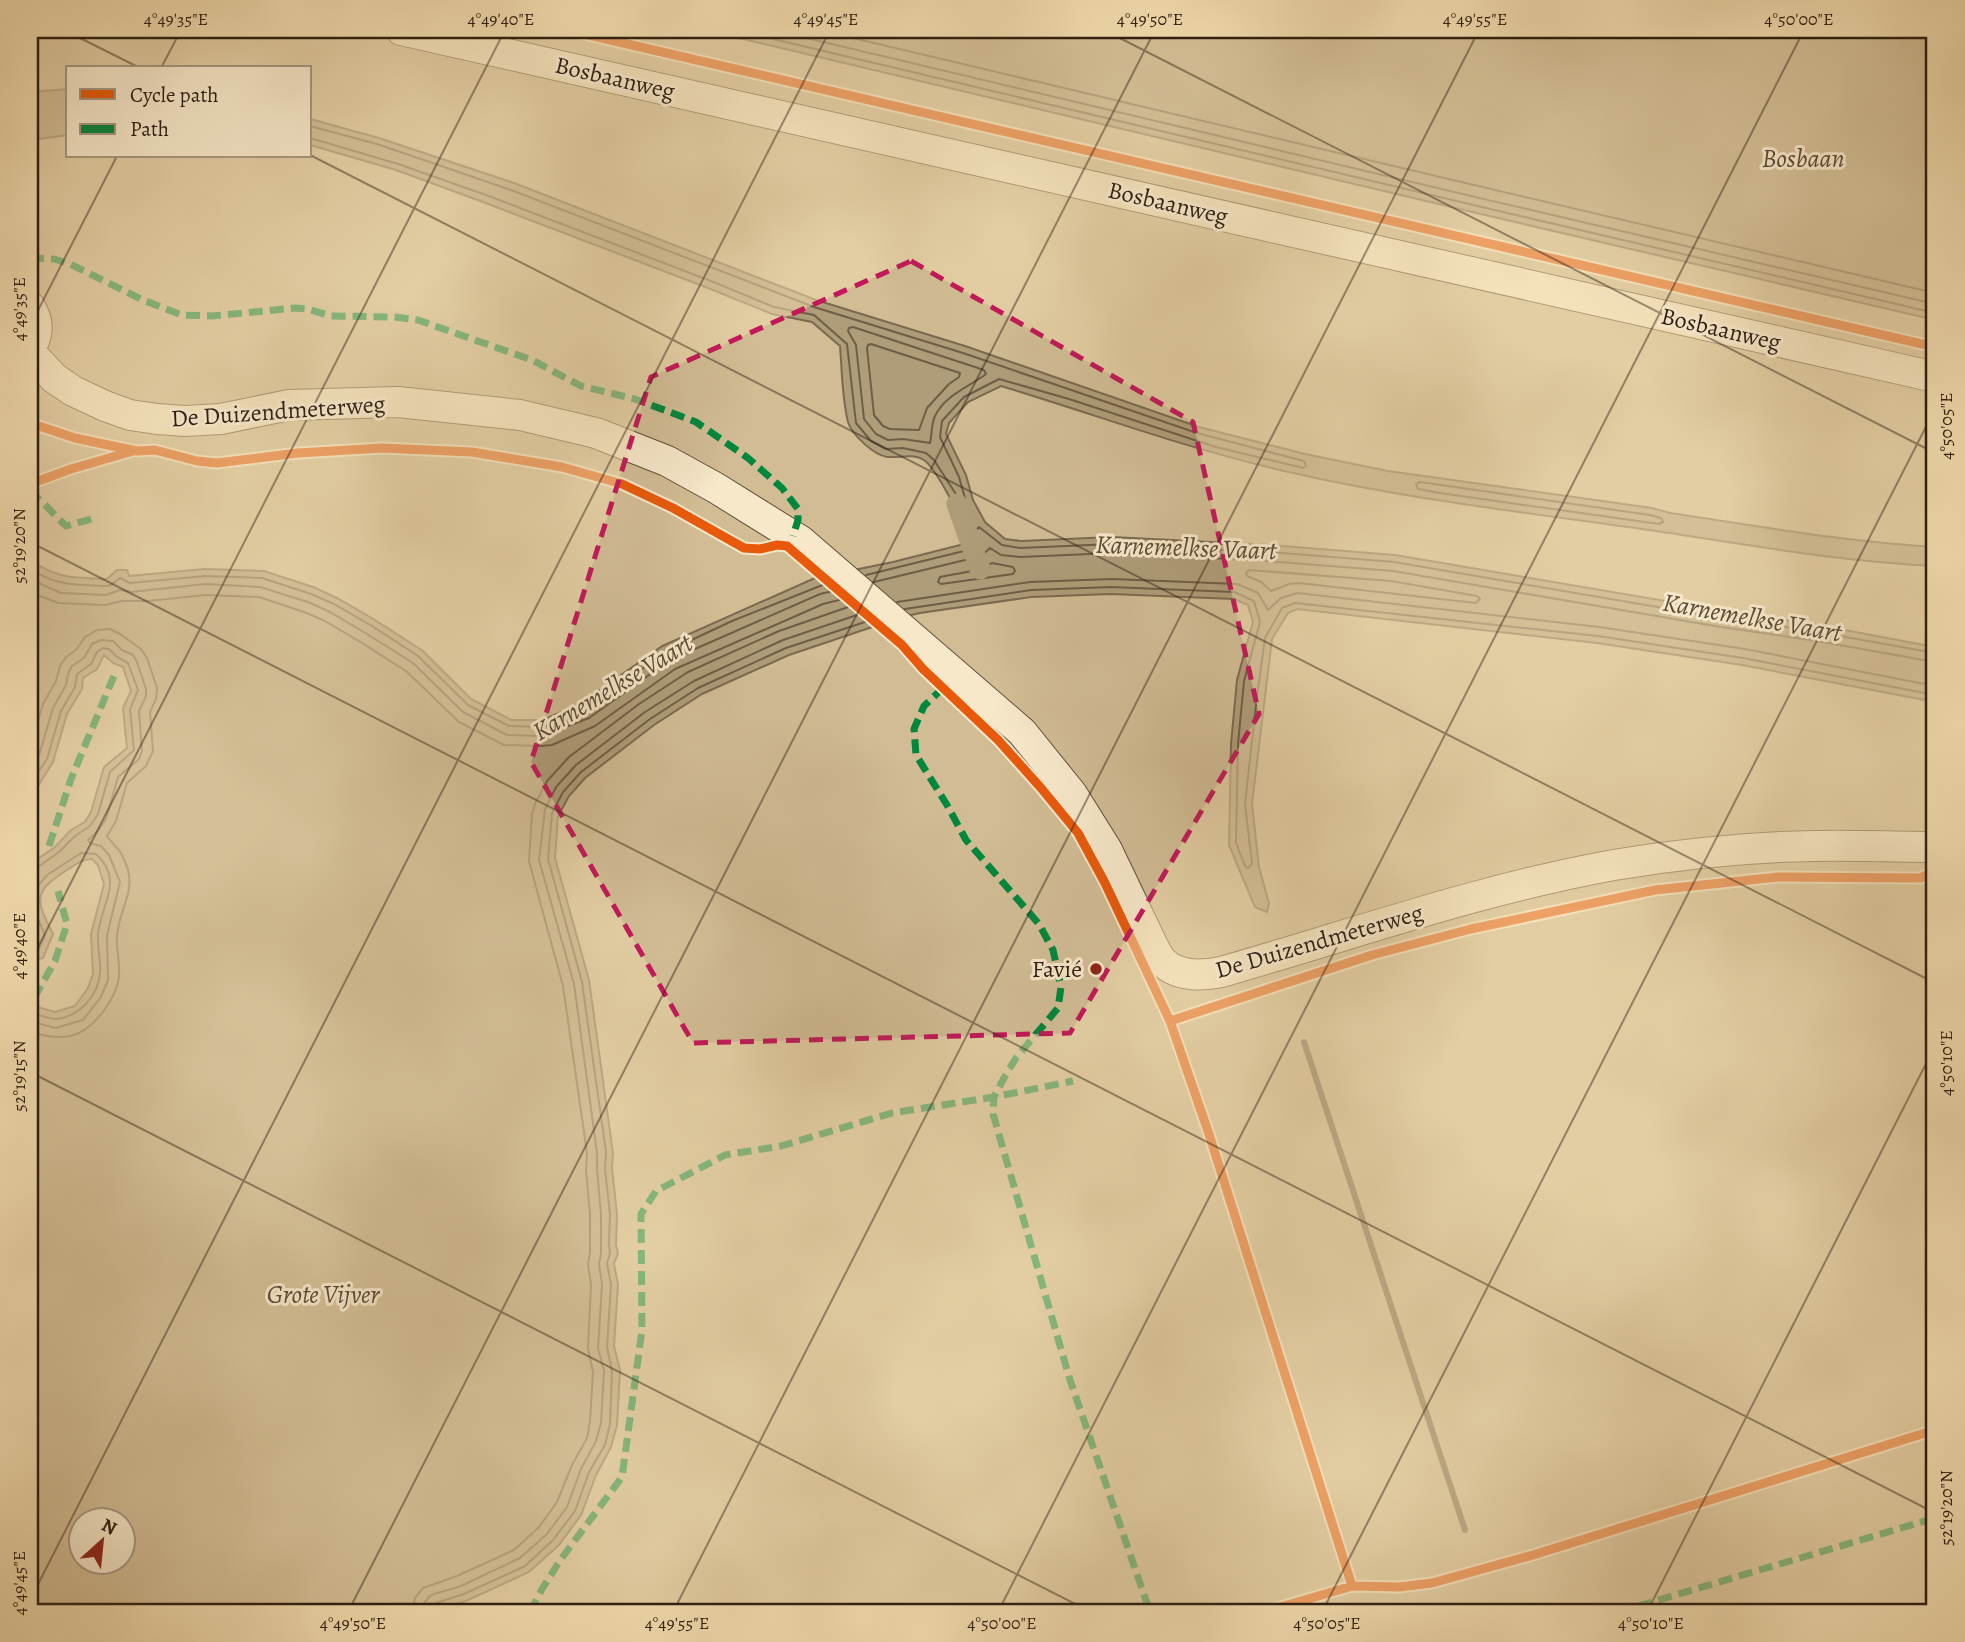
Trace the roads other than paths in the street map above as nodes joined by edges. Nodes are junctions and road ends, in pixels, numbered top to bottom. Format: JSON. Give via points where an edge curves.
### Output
{"nodes":[{"id":1,"x":401,"y":30,"type":"edge"},
{"id":2,"x":30,"y":307,"type":"edge"},
{"id":3,"x":30,"y":351,"type":"edge"},
{"id":4,"x":1935,"y":377,"type":"edge"},
{"id":5,"x":1935,"y":847,"type":"edge"}],
"edges":[{"from":1,"to":4,"type":"street","name":"Bosbaanweg"},
{"from":2,"to":3,"type":"street","via":[[37,330]]},
{"from":3,"to":5,"type":"street","name":"De Duizendmeterweg","via":[[73,391],[130,415],[185,421],[289,405],[398,402],[520,415],[596,433],[667,461],[801,541],[1022,732],[1072,794],[1107,850],[1153,946],[1162,961],[1178,972],[1221,972],[1419,911],[1613,865],[1749,849]]}]}
